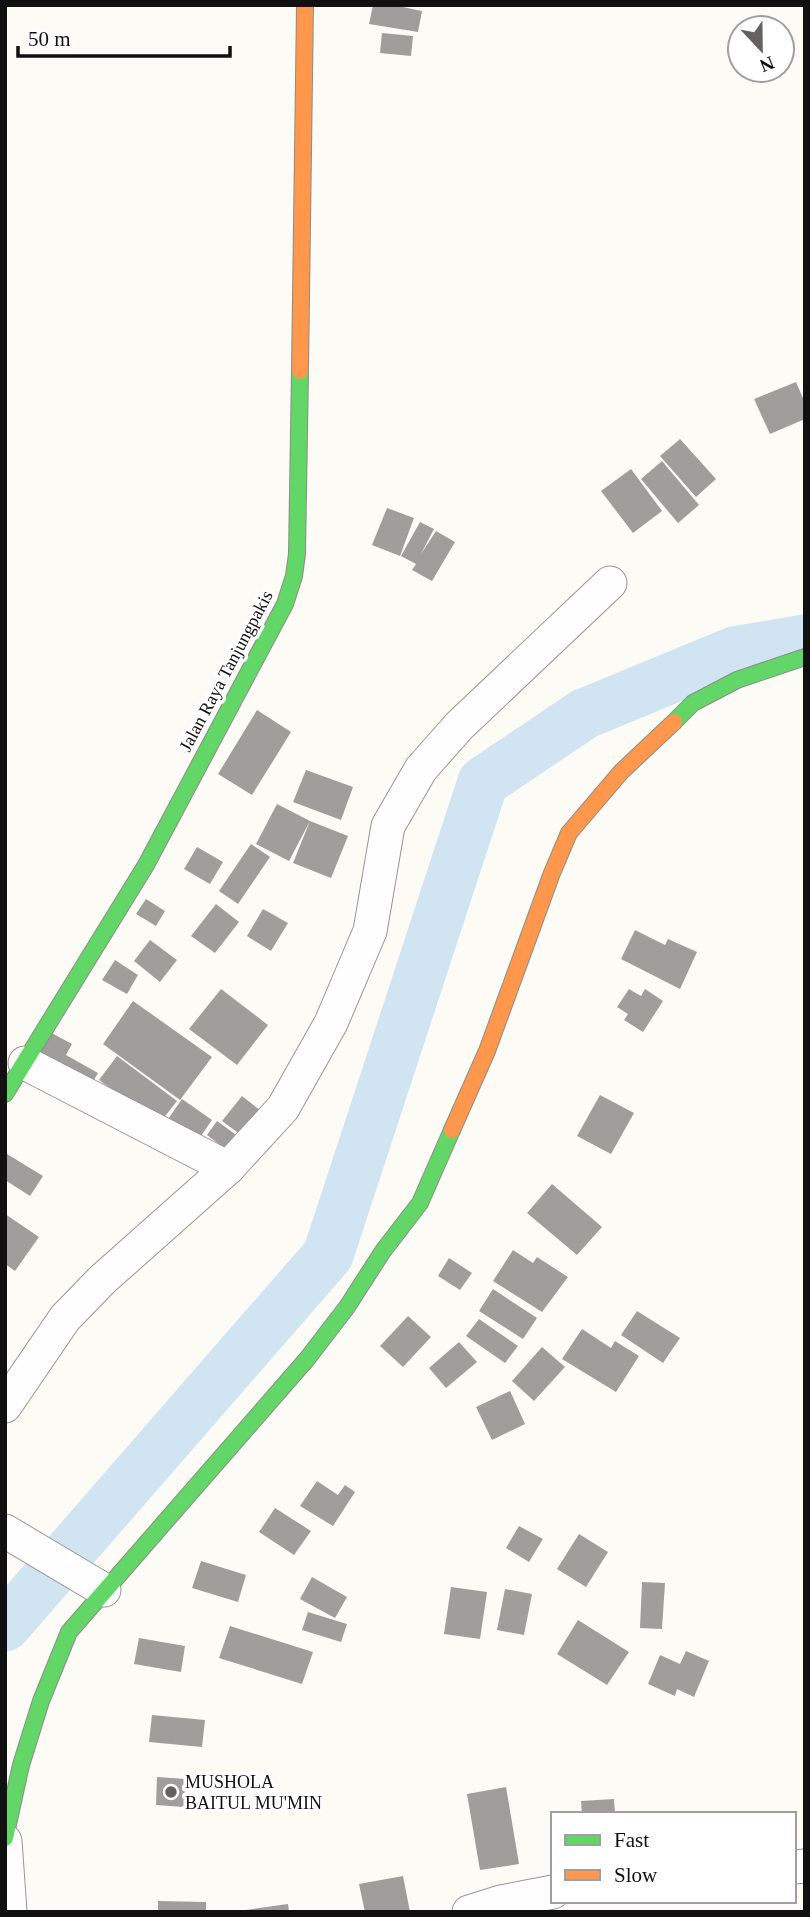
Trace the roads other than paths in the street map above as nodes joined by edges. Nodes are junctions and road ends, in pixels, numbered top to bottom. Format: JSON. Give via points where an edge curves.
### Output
{"nodes":[{"id":1,"x":305,"y":5,"type":"edge"},
{"id":2,"x":610,"y":583,"type":"dead end"},
{"id":3,"x":805,"y":657,"type":"edge"},
{"id":4,"x":25,"y":1063,"type":"junction"},
{"id":5,"x":5,"y":1094,"type":"edge"},
{"id":6,"x":228,"y":1168,"type":"junction"},
{"id":7,"x":5,"y":1406,"type":"edge"},
{"id":8,"x":17,"y":1538,"type":"edge"},
{"id":9,"x":97,"y":1586,"type":"junction"},
{"id":10,"x":5,"y":1839,"type":"edge"},
{"id":11,"x":551,"y":1892,"type":"edge"},
{"id":12,"x":9,"y":1912,"type":"edge"},
{"id":13,"x":469,"y":1912,"type":"edge"}],
"edges":[{"from":1,"to":4,"type":"street","name":"Jalan Raya Tanjungpakis","via":[[294,576],[285,604],[146,865]]},
{"from":2,"to":6,"type":"street","via":[[459,726],[421,769],[388,827],[370,931],[331,1023],[283,1108]]},
{"from":3,"to":9,"type":"street","via":[[737,680],[693,703],[621,772],[569,833],[487,1051],[420,1203],[307,1359]]},
{"from":4,"to":5,"type":"street","name":"Jalan Raya Tanjungpakis"},
{"from":4,"to":6,"type":"street"},
{"from":6,"to":7,"type":"street","via":[[65,1318]]},
{"from":8,"to":9,"type":"street"},
{"from":9,"to":10,"type":"street","via":[[69,1632],[41,1700]]},
{"from":10,"to":12,"type":"street"},
{"from":11,"to":13,"type":"street"}]}
